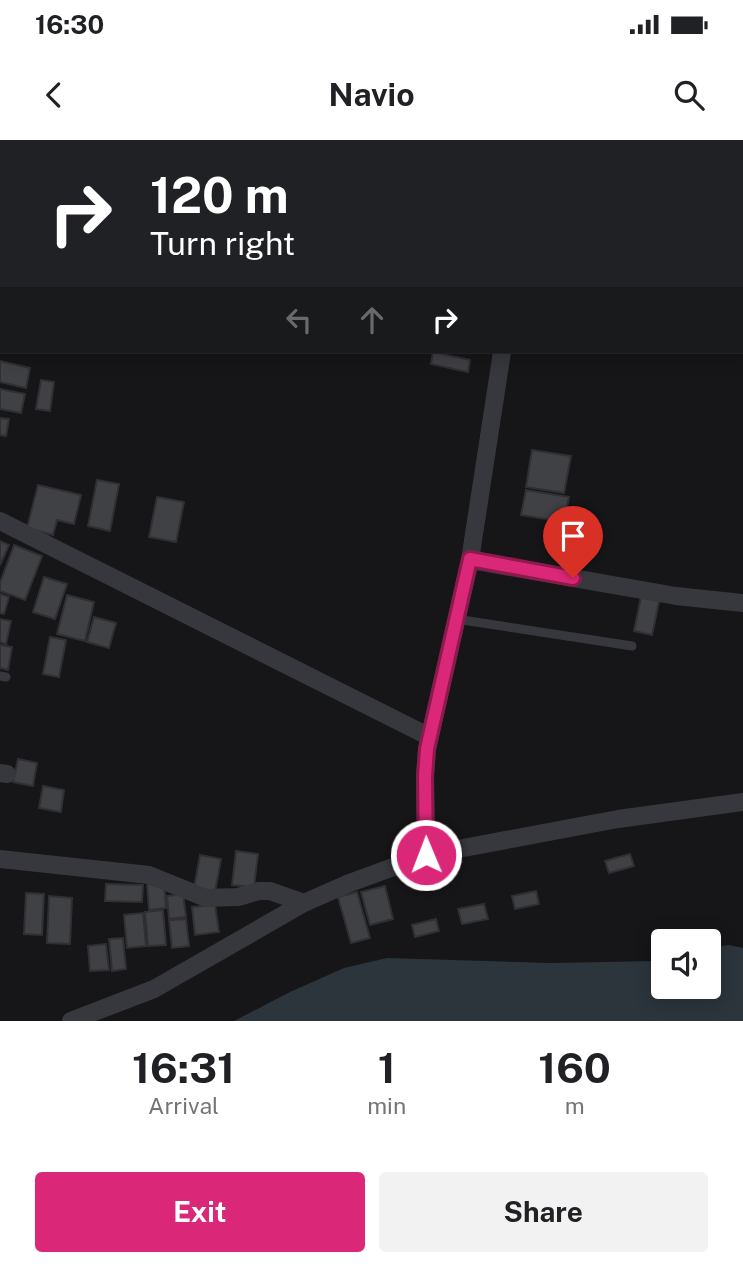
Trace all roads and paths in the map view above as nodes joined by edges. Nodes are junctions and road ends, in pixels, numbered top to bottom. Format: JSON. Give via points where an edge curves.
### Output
{"nodes":[{"id":1,"x":502,"y":354,"type":"edge"},
{"id":2,"x":0,"y":521,"type":"edge"},
{"id":3,"x":470,"y":559,"type":"junction"},
{"id":4,"x":743,"y":603,"type":"edge"},
{"id":5,"x":456,"y":619,"type":"junction"},
{"id":6,"x":632,"y":646,"type":"dead end"},
{"id":7,"x":430,"y":737,"type":"junction"},
{"id":8,"x":743,"y":802,"type":"edge"},
{"id":9,"x":426,"y":855,"type":"junction"},
{"id":10,"x":0,"y":859,"type":"edge"},
{"id":11,"x":304,"y":903,"type":"junction"},
{"id":12,"x":71,"y":1021,"type":"edge"}],
"edges":[{"from":1,"to":3,"type":"street"},
{"from":2,"to":7,"type":"street"},
{"from":3,"to":4,"type":"street","via":[[676,596]]},
{"from":3,"to":5,"type":"street"},
{"from":5,"to":6,"type":"lane"},
{"from":5,"to":7,"type":"street"},
{"from":7,"to":9,"type":"street","via":[[425,776]]},
{"from":8,"to":9,"type":"street","via":[[618,819]]},
{"from":9,"to":11,"type":"street"},
{"from":10,"to":11,"type":"street","via":[[149,875],[206,898],[270,891]]},
{"from":11,"to":12,"type":"street","via":[[154,989]]}]}
